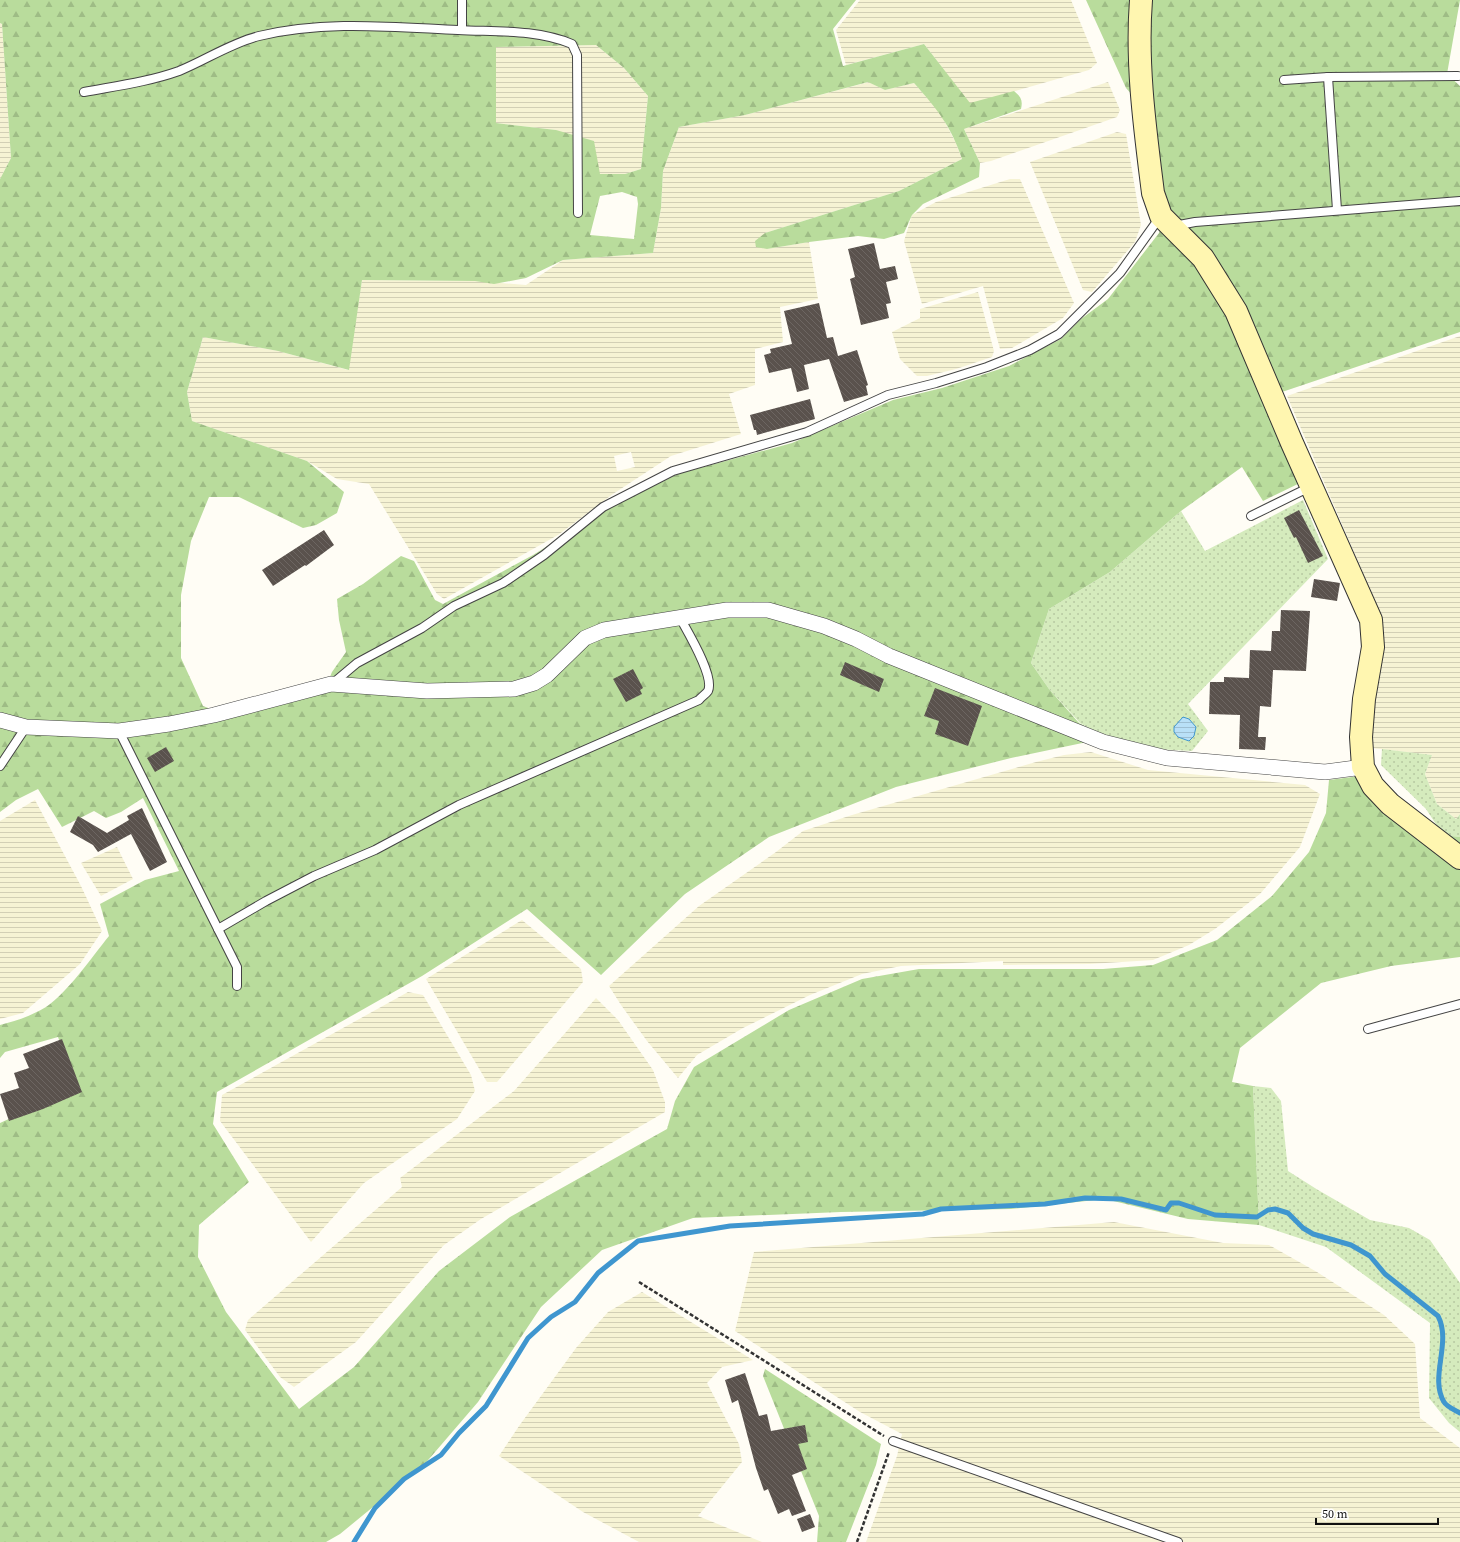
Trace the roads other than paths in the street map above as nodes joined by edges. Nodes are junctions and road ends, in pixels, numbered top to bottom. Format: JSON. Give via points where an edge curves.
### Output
{"nodes":[{"id":1,"x":462,"y":0,"type":"edge"},
{"id":2,"x":1141,"y":0,"type":"edge"},
{"id":3,"x":462,"y":30,"type":"junction"},
{"id":4,"x":1458,"y":76,"type":"dead end"},
{"id":5,"x":1328,"y":77,"type":"junction"},
{"id":6,"x":1284,"y":80,"type":"dead end"},
{"id":7,"x":84,"y":92,"type":"dead end"},
{"id":8,"x":1460,"y":201,"type":"edge"},
{"id":9,"x":1337,"y":210,"type":"junction"},
{"id":10,"x":578,"y":214,"type":"dead end"},
{"id":11,"x":1166,"y":221,"type":"junction"},
{"id":12,"x":1311,"y":486,"type":"junction"},
{"id":13,"x":1250,"y":516,"type":"dead end"},
{"id":14,"x":679,"y":616,"type":"junction"},
{"id":15,"x":331,"y":684,"type":"junction"},
{"id":16,"x":0,"y":720,"type":"edge"},
{"id":17,"x":26,"y":727,"type":"junction"},
{"id":18,"x":119,"y":731,"type":"junction"},
{"id":19,"x":0,"y":766,"type":"edge"},
{"id":20,"x":1363,"y":767,"type":"junction"},
{"id":21,"x":1460,"y":858,"type":"edge"},
{"id":22,"x":218,"y":929,"type":"junction"},
{"id":23,"x":237,"y":986,"type":"dead end"},
{"id":24,"x":1460,"y":1004,"type":"edge"},
{"id":25,"x":1368,"y":1029,"type":"dead end"},
{"id":26,"x":893,"y":1441,"type":"road end"},
{"id":27,"x":1178,"y":1542,"type":"edge"}],
"edges":[{"from":1,"to":3,"type":"lane"},
{"from":2,"to":11,"type":"street","via":[[1139,28],[1143,110],[1153,193]]},
{"from":3,"to":7,"type":"lane","via":[[310,27],[258,36],[179,70],[144,81]]},
{"from":3,"to":10,"type":"lane","via":[[521,32],[558,38],[572,44],[577,54]]},
{"from":4,"to":5,"type":"lane"},
{"from":5,"to":6,"type":"lane"},
{"from":5,"to":9,"type":"lane"},
{"from":8,"to":9,"type":"lane"},
{"from":9,"to":11,"type":"lane","via":[[1195,222]]},
{"from":11,"to":12,"type":"street","via":[[1203,258],[1236,311]]},
{"from":11,"to":15,"type":"lane","via":[[1120,273],[1059,334],[1030,350],[987,367],[888,395],[807,432],[673,471],[603,507],[544,555],[503,584],[454,606],[422,628],[357,663]]},
{"from":12,"to":13,"type":"lane"},
{"from":12,"to":20,"type":"street","via":[[1371,620],[1373,647],[1364,699],[1361,737]]},
{"from":14,"to":15,"type":"street","via":[[604,630],[585,638],[547,675],[534,683],[514,689],[427,691]]},
{"from":14,"to":20,"type":"street","via":[[727,610],[768,610],[824,626],[889,656],[1103,742],[1138,752],[1167,758],[1325,772]]},
{"from":14,"to":22,"type":"lane","via":[[707,672],[707,691],[699,700],[459,806],[375,850],[314,876]]},
{"from":15,"to":18,"type":"street","via":[[214,715]]},
{"from":16,"to":17,"type":"street"},
{"from":17,"to":18,"type":"street"},
{"from":17,"to":19,"type":"lane"},
{"from":18,"to":22,"type":"lane"},
{"from":20,"to":21,"type":"street","via":[[1373,786],[1390,804]]},
{"from":22,"to":23,"type":"lane","via":[[237,967]]},
{"from":24,"to":25,"type":"lane"},
{"from":26,"to":27,"type":"lane"}]}
